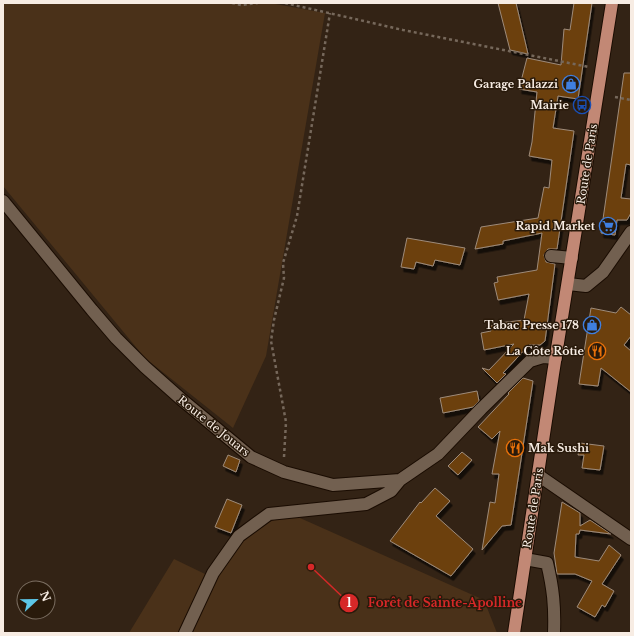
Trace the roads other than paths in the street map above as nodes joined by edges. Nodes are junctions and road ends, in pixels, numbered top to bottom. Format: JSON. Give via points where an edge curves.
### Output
{"nodes":[{"id":1,"x":612,"y":3,"type":"edge"},
{"id":2,"x":3,"y":201,"type":"edge"},
{"id":3,"x":631,"y":232,"type":"edge"},
{"id":4,"x":551,"y":256,"type":"dead end"},
{"id":5,"x":572,"y":258,"type":"junction"},
{"id":6,"x":568,"y":284,"type":"junction"},
{"id":7,"x":556,"y":358,"type":"junction"},
{"id":8,"x":538,"y":475,"type":"junction"},
{"id":9,"x":400,"y":480,"type":"junction"},
{"id":10,"x":631,"y":539,"type":"edge"},
{"id":11,"x":525,"y":559,"type":"junction"},
{"id":12,"x":184,"y":633,"type":"edge"},
{"id":13,"x":514,"y":633,"type":"edge"},
{"id":14,"x":554,"y":633,"type":"edge"}],
"edges":[{"from":1,"to":5,"type":"main road","name":"Route de Paris"},
{"from":2,"to":9,"type":"street","name":"Route de Jouars","via":[[116,338],[181,399],[251,456],[284,472],[333,485]]},
{"from":3,"to":6,"type":"street","via":[[598,277],[586,286]]},
{"from":4,"to":5,"type":"street"},
{"from":5,"to":6,"type":"main road","name":"Route de Paris"},
{"from":6,"to":7,"type":"main road","name":"Route de Paris"},
{"from":7,"to":8,"type":"main road","name":"Route de Paris"},
{"from":7,"to":9,"type":"street","via":[[543,357],[530,361],[438,454]]},
{"from":8,"to":10,"type":"street"},
{"from":8,"to":11,"type":"main road","name":"Route de Paris"},
{"from":9,"to":12,"type":"street","via":[[391,491],[366,504],[269,514],[238,536],[213,573]]},
{"from":11,"to":13,"type":"main road","name":"Route de Paris"},
{"from":11,"to":14,"type":"street","via":[[547,562],[555,609]]}]}
